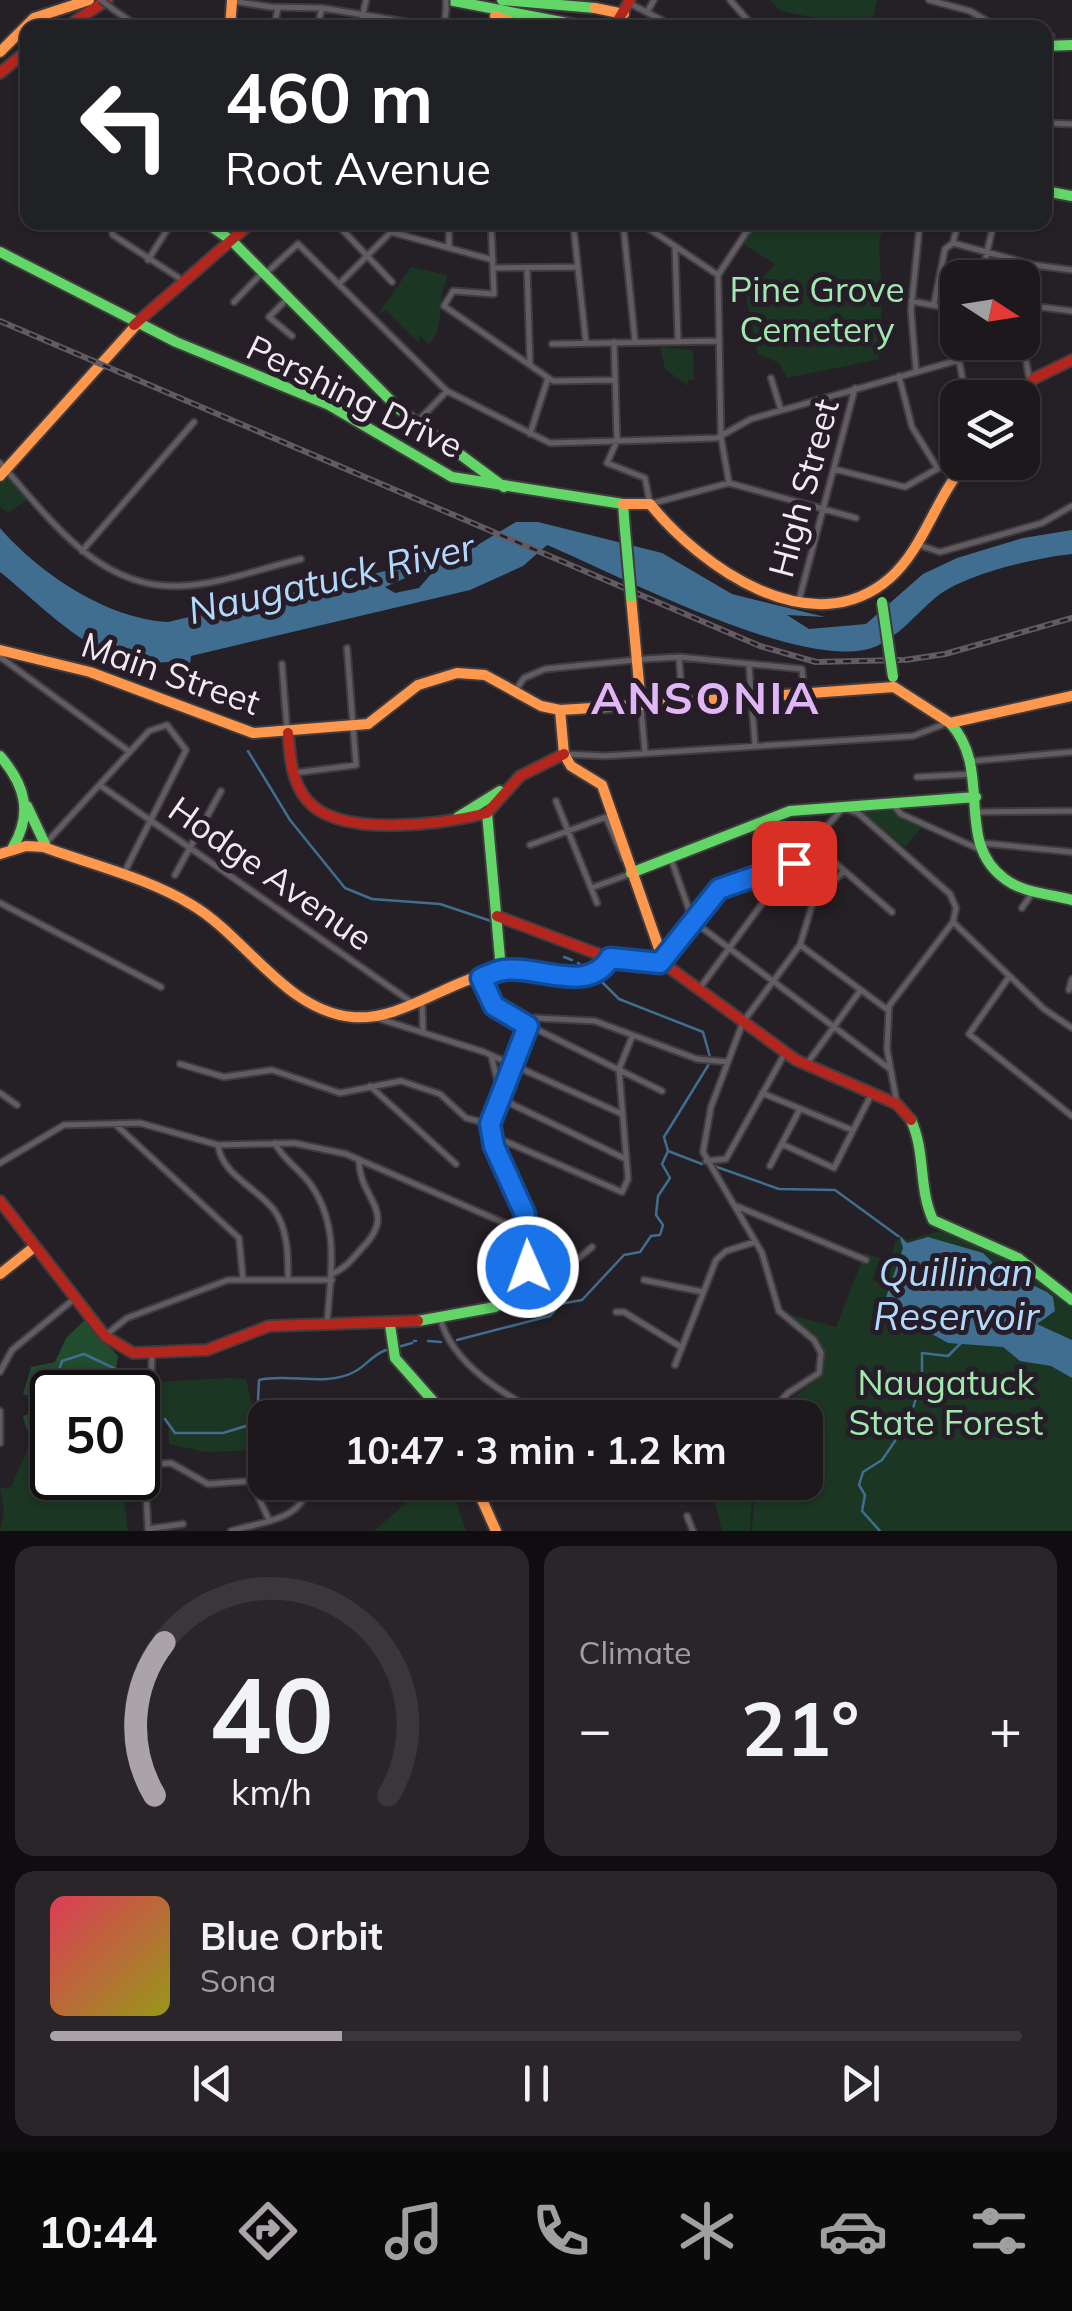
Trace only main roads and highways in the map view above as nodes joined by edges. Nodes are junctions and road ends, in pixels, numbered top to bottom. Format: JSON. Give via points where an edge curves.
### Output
{"nodes":[{"id":1,"x":481,"y":0,"type":"edge"},
{"id":2,"x":502,"y":0,"type":"edge"},
{"id":3,"x":103,"y":2,"type":"edge"},
{"id":4,"x":446,"y":2,"type":"edge"},
{"id":5,"x":34,"y":20,"type":"edge"},
{"id":6,"x":69,"y":20,"type":"edge"},
{"id":7,"x":77,"y":20,"type":"edge"},
{"id":8,"x":503,"y":20,"type":"edge"},
{"id":9,"x":548,"y":20,"type":"edge"},
{"id":10,"x":595,"y":20,"type":"edge"},
{"id":11,"x":612,"y":20,"type":"edge"},
{"id":12,"x":20,"y":52,"type":"edge"},
{"id":13,"x":20,"y":64,"type":"edge"},
{"id":14,"x":0,"y":73,"type":"edge"},
{"id":15,"x":0,"y":80,"type":"edge"},
{"id":16,"x":216,"y":230,"type":"edge"},
{"id":17,"x":244,"y":230,"type":"edge"},
{"id":18,"x":232,"y":241,"type":"junction"},
{"id":19,"x":0,"y":252,"type":"edge"},
{"id":20,"x":138,"y":323,"type":"junction"},
{"id":21,"x":1072,"y":360,"type":"edge"},
{"id":22,"x":1034,"y":380,"type":"edge"},
{"id":23,"x":2,"y":469,"type":"edge"},
{"id":24,"x":950,"y":480,"type":"edge"},
{"id":25,"x":499,"y":486,"type":"junction"},
{"id":26,"x":622,"y":504,"type":"junction"},
{"id":27,"x":878,"y":588,"type":"junction"},
{"id":28,"x":0,"y":653,"type":"edge"},
{"id":29,"x":894,"y":682,"type":"junction"},
{"id":30,"x":1072,"y":696,"type":"edge"},
{"id":31,"x":641,"y":704,"type":"junction"},
{"id":32,"x":560,"y":710,"type":"junction"},
{"id":33,"x":966,"y":718,"type":"junction"},
{"id":34,"x":950,"y":722,"type":"junction"},
{"id":35,"x":288,"y":733,"type":"junction"},
{"id":36,"x":967,"y":736,"type":"junction"},
{"id":37,"x":564,"y":754,"type":"junction"},
{"id":38,"x":0,"y":756,"type":"edge"},
{"id":39,"x":505,"y":790,"type":"junction"},
{"id":40,"x":976,"y":797,"type":"junction"},
{"id":41,"x":26,"y":804,"type":"junction"},
{"id":42,"x":473,"y":809,"type":"junction"},
{"id":43,"x":487,"y":813,"type":"junction"},
{"id":44,"x":456,"y":818,"type":"junction"},
{"id":45,"x":46,"y":844,"type":"junction"},
{"id":46,"x":13,"y":847,"type":"junction"},
{"id":47,"x":0,"y":854,"type":"edge"},
{"id":48,"x":630,"y":874,"type":"junction"},
{"id":49,"x":1072,"y":900,"type":"edge"},
{"id":50,"x":497,"y":916,"type":"junction"},
{"id":51,"x":610,"y":958,"type":"junction"},
{"id":52,"x":661,"y":960,"type":"junction"},
{"id":53,"x":501,"y":970,"type":"junction"},
{"id":54,"x":481,"y":978,"type":"junction"},
{"id":55,"x":0,"y":1201,"type":"edge"},
{"id":56,"x":33,"y":1248,"type":"junction"},
{"id":57,"x":0,"y":1274,"type":"edge"},
{"id":58,"x":1072,"y":1300,"type":"edge"},
{"id":59,"x":390,"y":1325,"type":"junction"},
{"id":60,"x":429,"y":1400,"type":"edge"},
{"id":61,"x":482,"y":1500,"type":"edge"},
{"id":62,"x":496,"y":1531,"type":"edge"}],
"edges":[{"from":1,"to":10,"type":"main road"},
{"from":2,"to":11,"type":"main road","via":[[596,8]]},
{"from":3,"to":5,"type":"main road"},
{"from":3,"to":6,"type":"main road"},
{"from":3,"to":7,"type":"main road"},
{"from":4,"to":8,"type":"main road"},
{"from":4,"to":9,"type":"main road"},
{"from":12,"to":14,"type":"main road"},
{"from":13,"to":15,"type":"main road"},
{"from":16,"to":18,"type":"main road"},
{"from":17,"to":18,"type":"main road"},
{"from":18,"to":20,"type":"main road"},
{"from":18,"to":25,"type":"main road","via":[[416,423]]},
{"from":19,"to":20,"type":"main road","name":"Pershing Drive"},
{"from":20,"to":23,"type":"main road"},
{"from":20,"to":25,"type":"main road","name":"Pershing Drive","via":[[329,405],[432,468]]},
{"from":21,"to":22,"type":"main road"},
{"from":24,"to":27,"type":"main road","via":[[897,570]]},
{"from":25,"to":26,"type":"main road","name":"Pershing Drive"},
{"from":26,"to":27,"type":"main road","name":"Pershing Drive","via":[[650,504],[719,571],[799,600],[838,602]]},
{"from":26,"to":31,"type":"main road","bridge":true},
{"from":27,"to":29,"type":"main road","bridge":true},
{"from":28,"to":35,"type":"main road","name":"Main Street","via":[[90,672],[238,729]]},
{"from":29,"to":31,"type":"main road","name":"Main Street"},
{"from":29,"to":34,"type":"main road"},
{"from":30,"to":33,"type":"main road"},
{"from":31,"to":32,"type":"main road","name":"Main Street"},
{"from":32,"to":35,"type":"main road","name":"Main Street","via":[[485,675],[434,678],[379,719]]},
{"from":32,"to":37,"type":"main road"},
{"from":33,"to":34,"type":"main road"},
{"from":33,"to":36,"type":"main road"},
{"from":34,"to":36,"type":"main road"},
{"from":35,"to":44,"type":"main road","via":[[291,774],[311,805],[339,822],[372,826]]},
{"from":36,"to":40,"type":"main road"},
{"from":37,"to":39,"type":"main road"},
{"from":37,"to":48,"type":"main road","via":[[602,785]]},
{"from":38,"to":41,"type":"main road","via":[[17,776]]},
{"from":39,"to":42,"type":"main road"},
{"from":39,"to":43,"type":"main road"},
{"from":40,"to":48,"type":"main road","via":[[790,810]]},
{"from":40,"to":49,"type":"main road","via":[[979,846],[1004,879]]},
{"from":41,"to":45,"type":"main road"},
{"from":41,"to":46,"type":"main road","via":[[24,829]]},
{"from":42,"to":43,"type":"main road"},
{"from":42,"to":44,"type":"main road"},
{"from":43,"to":44,"type":"main road"},
{"from":43,"to":50,"type":"main road"},
{"from":45,"to":46,"type":"main road"},
{"from":45,"to":54,"type":"main road","via":[[203,911],[295,992],[354,1019],[374,1018]]},
{"from":46,"to":47,"type":"main road"},
{"from":48,"to":52,"type":"main road"},
{"from":50,"to":51,"type":"main road"},
{"from":50,"to":53,"type":"main road"},
{"from":51,"to":52,"type":"main road"},
{"from":51,"to":53,"type":"main road","via":[[603,968],[576,977]]},
{"from":52,"to":58,"type":"main road","via":[[785,1053],[897,1104],[922,1145],[922,1195],[933,1220],[1018,1258]]},
{"from":53,"to":54,"type":"main road"},
{"from":54,"to":59,"type":"main road","via":[[494,1006],[528,1026],[491,1130],[520,1195],[528,1232],[522,1284],[504,1303]]},
{"from":55,"to":56,"type":"main road"},
{"from":56,"to":57,"type":"main road"},
{"from":56,"to":59,"type":"main road","via":[[105,1336],[127,1351],[208,1350],[269,1326]]},
{"from":59,"to":60,"type":"main road","via":[[395,1358]]},
{"from":61,"to":62,"type":"main road"}]}
